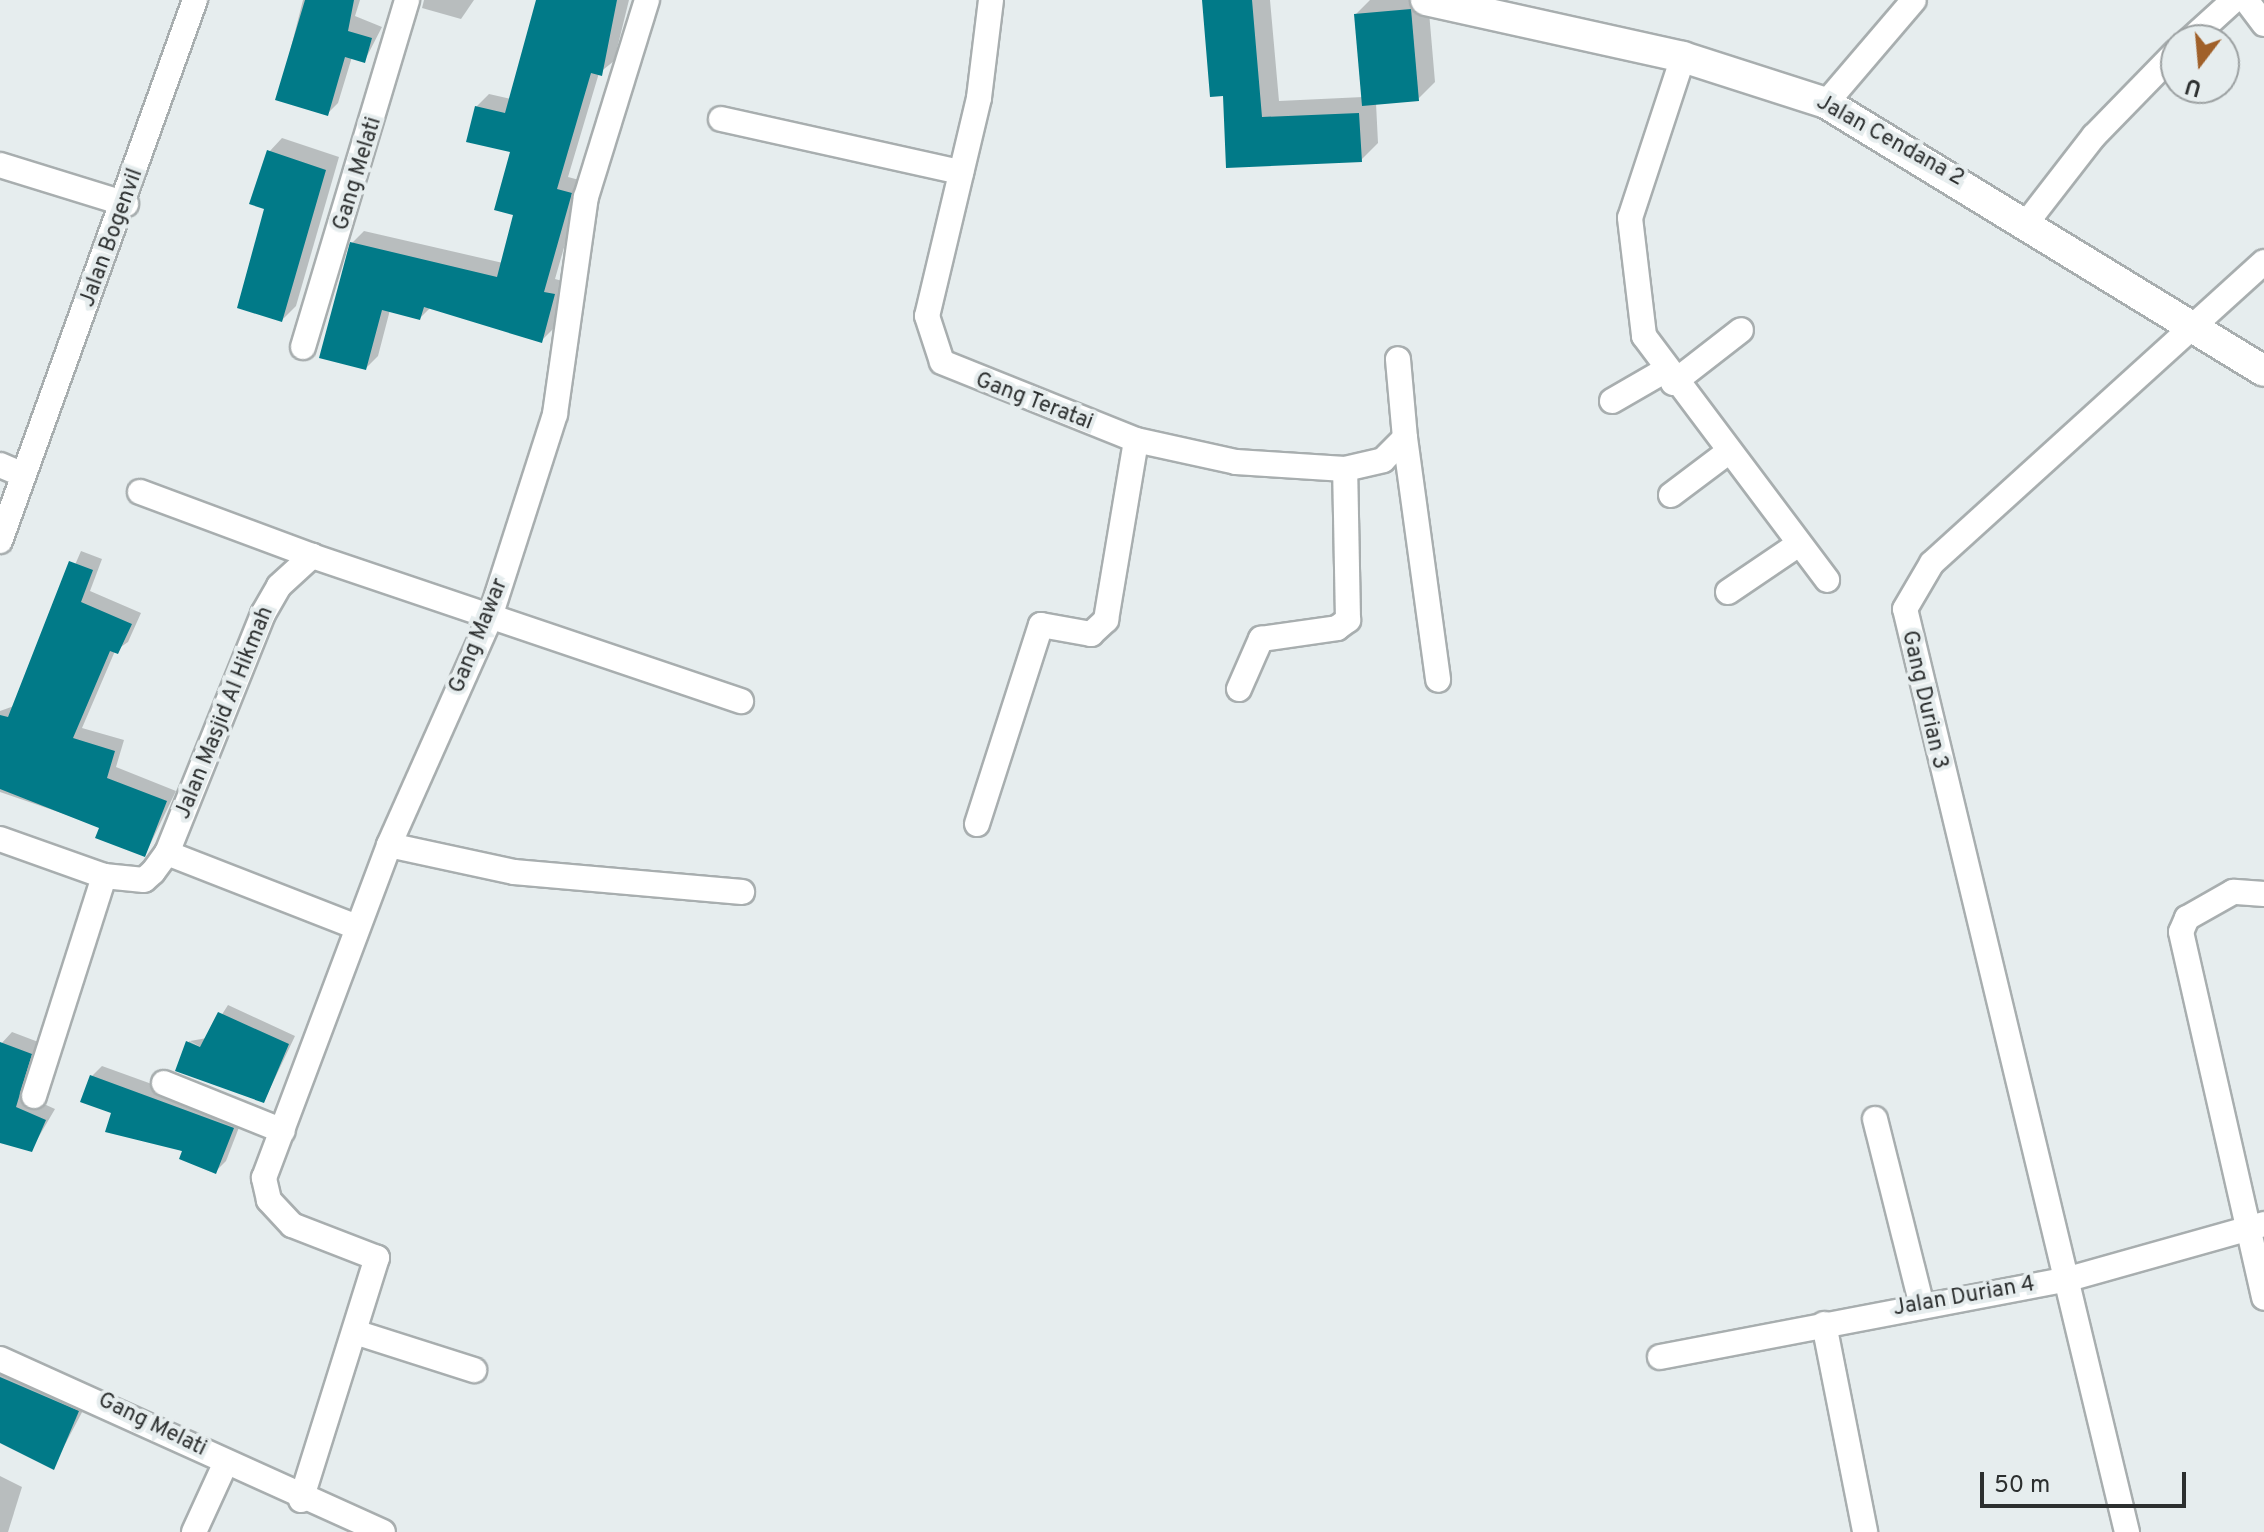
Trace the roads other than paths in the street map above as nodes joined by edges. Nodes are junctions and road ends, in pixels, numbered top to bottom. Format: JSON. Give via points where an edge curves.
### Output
{"nodes":[{"id":1,"x":195,"y":0,"type":"edge"},
{"id":2,"x":407,"y":0,"type":"edge"},
{"id":3,"x":647,"y":0,"type":"edge"},
{"id":4,"x":991,"y":0,"type":"edge"},
{"id":5,"x":1426,"y":0,"type":"edge"},
{"id":6,"x":1914,"y":0,"type":"edge"},
{"id":7,"x":2234,"y":0,"type":"edge"},
{"id":8,"x":2246,"y":0,"type":"edge"},
{"id":9,"x":2208,"y":24,"type":"edge"},
{"id":10,"x":2264,"y":24,"type":"edge"},
{"id":11,"x":1683,"y":57,"type":"junction"},
{"id":12,"x":2160,"y":68,"type":"edge"},
{"id":13,"x":1826,"y":103,"type":"junction"},
{"id":14,"x":721,"y":119,"type":"dead end"},
{"id":15,"x":0,"y":165,"type":"edge"},
{"id":16,"x":961,"y":172,"type":"junction"},
{"id":17,"x":126,"y":204,"type":"junction"},
{"id":18,"x":2028,"y":221,"type":"junction"},
{"id":19,"x":2264,"y":262,"type":"edge"},
{"id":20,"x":2193,"y":324,"type":"junction"},
{"id":21,"x":1741,"y":330,"type":"dead end"},
{"id":22,"x":303,"y":347,"type":"dead end"},
{"id":23,"x":1398,"y":359,"type":"dead end"},
{"id":24,"x":2264,"y":371,"type":"edge"},
{"id":25,"x":1668,"y":377,"type":"junction"},
{"id":26,"x":1612,"y":401,"type":"dead end"},
{"id":27,"x":1405,"y":438,"type":"junction"},
{"id":28,"x":1136,"y":440,"type":"junction"},
{"id":29,"x":1727,"y":453,"type":"junction"},
{"id":30,"x":0,"y":465,"type":"edge"},
{"id":31,"x":1345,"y":469,"type":"junction"},
{"id":32,"x":23,"y":475,"type":"junction"},
{"id":33,"x":140,"y":492,"type":"dead end"},
{"id":34,"x":1671,"y":495,"type":"dead end"},
{"id":35,"x":0,"y":541,"type":"edge"},
{"id":36,"x":1799,"y":544,"type":"junction"},
{"id":37,"x":312,"y":556,"type":"junction"},
{"id":38,"x":1827,"y":580,"type":"dead end"},
{"id":39,"x":1728,"y":592,"type":"dead end"},
{"id":40,"x":489,"y":620,"type":"junction"},
{"id":41,"x":1438,"y":680,"type":"dead end"},
{"id":42,"x":1239,"y":689,"type":"dead end"},
{"id":43,"x":741,"y":701,"type":"dead end"},
{"id":44,"x":977,"y":824,"type":"dead end"},
{"id":45,"x":0,"y":839,"type":"edge"},
{"id":46,"x":389,"y":845,"type":"junction"},
{"id":47,"x":167,"y":853,"type":"junction"},
{"id":48,"x":104,"y":876,"type":"junction"},
{"id":49,"x":742,"y":892,"type":"dead end"},
{"id":50,"x":2264,"y":894,"type":"edge"},
{"id":51,"x":357,"y":927,"type":"junction"},
{"id":52,"x":164,"y":1083,"type":"dead end"},
{"id":53,"x":34,"y":1096,"type":"dead end"},
{"id":54,"x":1875,"y":1119,"type":"dead end"},
{"id":55,"x":283,"y":1131,"type":"junction"},
{"id":56,"x":2257,"y":1227,"type":"edge"},
{"id":57,"x":2065,"y":1280,"type":"junction"},
{"id":58,"x":2264,"y":1298,"type":"edge"},
{"id":59,"x":1921,"y":1302,"type":"junction"},
{"id":60,"x":1824,"y":1324,"type":"junction"},
{"id":61,"x":358,"y":1333,"type":"junction"},
{"id":62,"x":1660,"y":1357,"type":"dead end"},
{"id":63,"x":0,"y":1359,"type":"edge"},
{"id":64,"x":474,"y":1370,"type":"dead end"},
{"id":65,"x":226,"y":1462,"type":"junction"},
{"id":66,"x":301,"y":1500,"type":"junction"},
{"id":67,"x":194,"y":1532,"type":"edge"},
{"id":68,"x":383,"y":1532,"type":"edge"},
{"id":69,"x":1865,"y":1532,"type":"edge"},
{"id":70,"x":2127,"y":1532,"type":"edge"}],
"edges":[{"from":1,"to":17,"type":"street","name":"Jalan Bogenvil"},
{"from":2,"to":22,"type":"street","name":"Gang Melati"},
{"from":3,"to":40,"type":"street","name":"Gang Mawar","via":[[586,197],[555,414]]},
{"from":4,"to":16,"type":"street","name":"Gang Teratai"},
{"from":5,"to":11,"type":"street","name":"Jalan Cendana 2"},
{"from":6,"to":13,"type":"street"},
{"from":7,"to":9,"type":"street"},
{"from":8,"to":10,"type":"street"},
{"from":11,"to":13,"type":"street","name":"Jalan Cendana 2"},
{"from":11,"to":25,"type":"street","via":[[1630,218],[1644,336]]},
{"from":12,"to":18,"type":"street","via":[[2094,136]]},
{"from":13,"to":18,"type":"street","name":"Jalan Cendana 2"},
{"from":14,"to":16,"type":"street"},
{"from":15,"to":17,"type":"street"},
{"from":16,"to":28,"type":"street","name":"Gang Teratai","via":[[927,316],[942,362]]},
{"from":17,"to":32,"type":"street","name":"Jalan Bogenvil"},
{"from":18,"to":20,"type":"street","name":"Jalan Cendana 2"},
{"from":19,"to":20,"type":"street","name":"Gang Durian 3"},
{"from":20,"to":24,"type":"street","name":"Jalan Cendana 2"},
{"from":20,"to":57,"type":"street","name":"Gang Durian 3","via":[[1932,563],[1905,609]]},
{"from":21,"to":25,"type":"street"},
{"from":23,"to":27,"type":"street"},
{"from":25,"to":26,"type":"street"},
{"from":25,"to":29,"type":"street"},
{"from":27,"to":31,"type":"street","name":"Gang Teratai","via":[[1383,460]]},
{"from":27,"to":41,"type":"street"},
{"from":28,"to":31,"type":"street","name":"Gang Teratai","via":[[1236,462]]},
{"from":28,"to":44,"type":"street","via":[[1106,620],[1091,634],[1041,625]]},
{"from":29,"to":34,"type":"street"},
{"from":29,"to":36,"type":"street"},
{"from":30,"to":32,"type":"street"},
{"from":31,"to":42,"type":"street","via":[[1348,620],[1337,628],[1261,639]]},
{"from":32,"to":35,"type":"street","name":"Jalan Bogenvil"},
{"from":33,"to":37,"type":"street"},
{"from":36,"to":38,"type":"street"},
{"from":36,"to":39,"type":"street"},
{"from":37,"to":40,"type":"street"},
{"from":37,"to":47,"type":"street","name":"Jalan Masjid Al Hikmah","via":[[279,586],[263,614]]},
{"from":40,"to":43,"type":"street"},
{"from":40,"to":46,"type":"street","name":"Gang Mawar"},
{"from":45,"to":48,"type":"street","name":"Jalan Masjid Al Hikmah"},
{"from":46,"to":49,"type":"street","via":[[514,872]]},
{"from":46,"to":51,"type":"street","name":"Gang Mawar"},
{"from":47,"to":48,"type":"street","name":"Jalan Masjid Al Hikmah","via":[[144,880]]},
{"from":47,"to":51,"type":"street"},
{"from":48,"to":53,"type":"street"},
{"from":50,"to":56,"type":"street","via":[[2233,892],[2187,918],[2181,932]]},
{"from":51,"to":55,"type":"street","name":"Gang Mawar"},
{"from":52,"to":55,"type":"street"},
{"from":54,"to":59,"type":"street"},
{"from":55,"to":61,"type":"street","name":"Gang Mawar","via":[[264,1178],[278,1213],[377,1258]]},
{"from":56,"to":57,"type":"street","name":"Jalan Durian 4"},
{"from":56,"to":58,"type":"street"},
{"from":57,"to":59,"type":"street","name":"Jalan Durian 4"},
{"from":57,"to":70,"type":"street","name":"Gang Durian 3"},
{"from":59,"to":60,"type":"street","name":"Jalan Durian 4"},
{"from":60,"to":62,"type":"street","name":"Jalan Durian 4"},
{"from":60,"to":69,"type":"street"},
{"from":61,"to":64,"type":"street"},
{"from":61,"to":66,"type":"street"},
{"from":63,"to":65,"type":"street","name":"Gang Melati"},
{"from":65,"to":66,"type":"street","name":"Gang Melati"},
{"from":65,"to":67,"type":"street"},
{"from":66,"to":68,"type":"street","name":"Gang Melati"}]}
